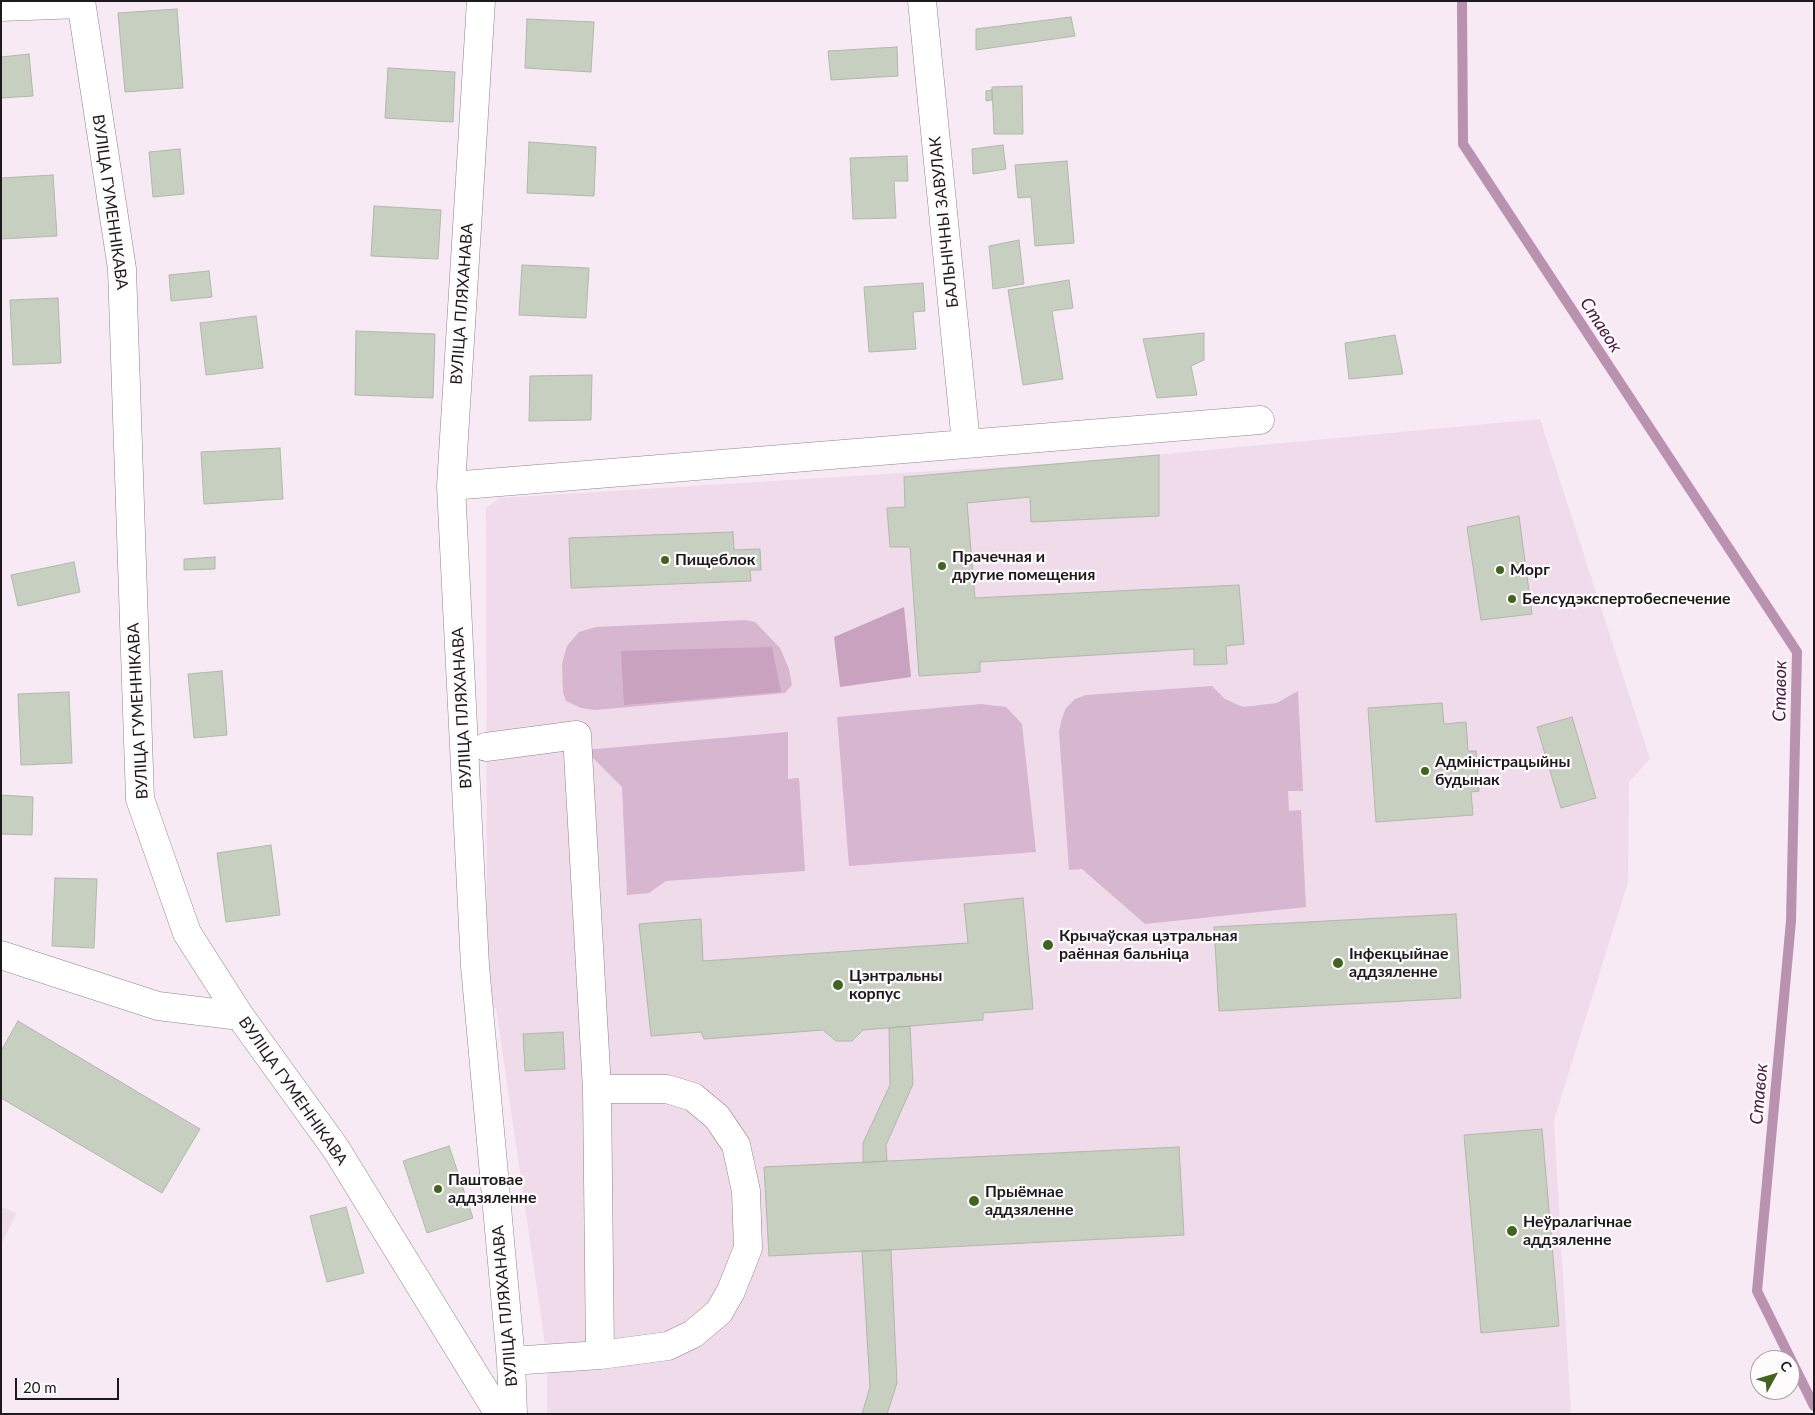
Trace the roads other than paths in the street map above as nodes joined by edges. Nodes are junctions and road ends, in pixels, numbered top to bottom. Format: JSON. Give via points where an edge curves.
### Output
{"nodes":[{"id":1,"x":481,"y":1,"type":"edge"},
{"id":2,"x":922,"y":1,"type":"edge"},
{"id":3,"x":81,"y":3,"type":"edge"},
{"id":4,"x":1,"y":7,"type":"edge"},
{"id":5,"x":1260,"y":420,"type":"dead end"},
{"id":6,"x":966,"y":443,"type":"junction"},
{"id":7,"x":451,"y":486,"type":"junction"},
{"id":8,"x":486,"y":747,"type":"dead end"},
{"id":9,"x":1,"y":955,"type":"edge"},
{"id":10,"x":240,"y":1016,"type":"junction"},
{"id":11,"x":597,"y":1089,"type":"junction"},
{"id":12,"x":600,"y":1355,"type":"junction"},
{"id":13,"x":511,"y":1361,"type":"junction"},
{"id":14,"x":499,"y":1414,"type":"edge"},
{"id":15,"x":513,"y":1414,"type":"edge"}],
"edges":[{"from":1,"to":7,"type":"street","name":"ВУЛІЦА ПЛЯХАНАВА"},
{"from":2,"to":6,"type":"street","name":"БАЛЬНІЧНЫ ЗАВУЛАК"},
{"from":3,"to":4,"type":"street"},
{"from":3,"to":10,"type":"street","name":"ВУЛІЦА ГУМЕННІКАВА","via":[[122,269],[140,799],[186,933]]},
{"from":5,"to":6,"type":"street"},
{"from":6,"to":7,"type":"street"},
{"from":7,"to":13,"type":"street","name":"ВУЛІЦА ПЛЯХАНАВА","via":[[475,966]]},
{"from":8,"to":11,"type":"street","via":[[577,735]]},
{"from":9,"to":10,"type":"street","via":[[158,1006]]},
{"from":10,"to":14,"type":"street","name":"ВУЛІЦА ГУМЕННІКАВА","via":[[336,1149]]},
{"from":11,"to":12,"type":"street"},
{"from":11,"to":12,"type":"street","via":[[667,1089],[694,1097],[717,1117],[736,1145],[746,1191],[748,1248],[719,1312],[693,1334],[668,1346]]},
{"from":12,"to":13,"type":"street"},
{"from":13,"to":15,"type":"street","name":"ВУЛІЦА ПЛЯХАНАВА"}]}
